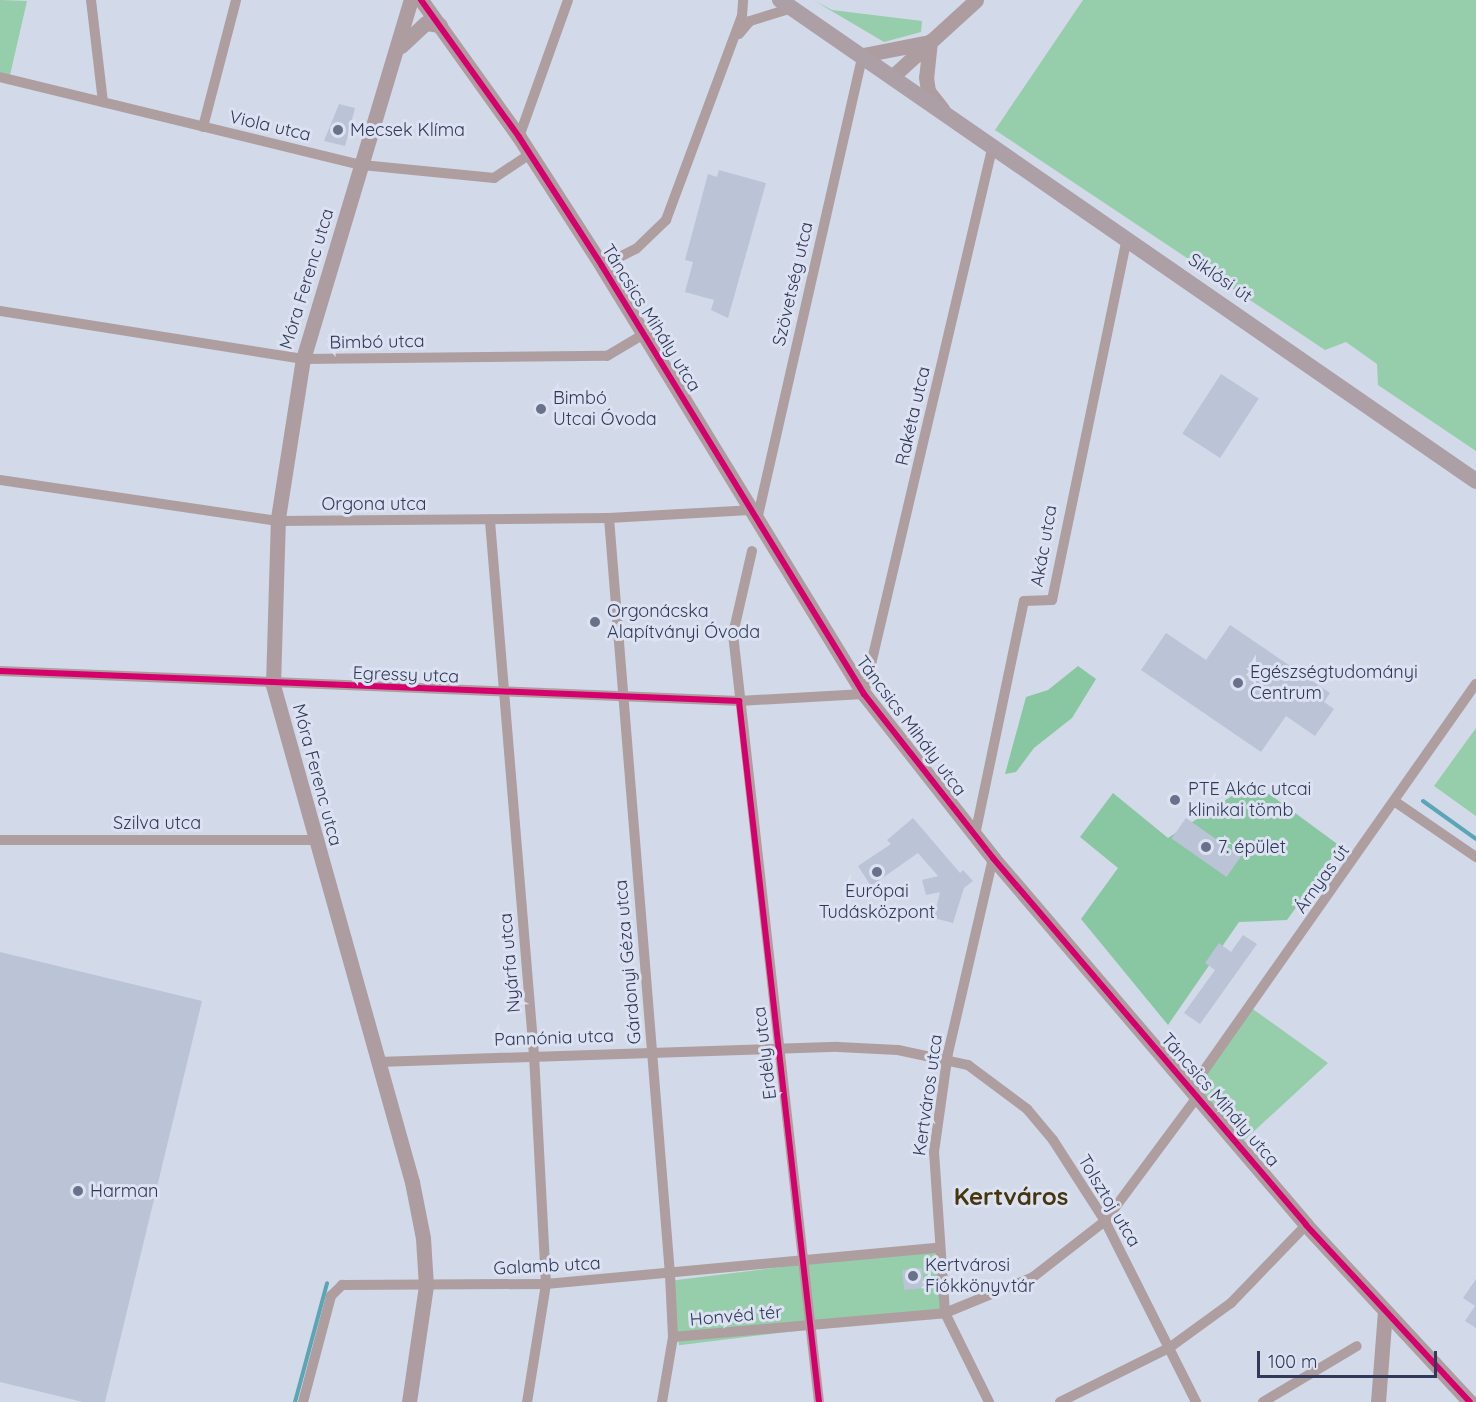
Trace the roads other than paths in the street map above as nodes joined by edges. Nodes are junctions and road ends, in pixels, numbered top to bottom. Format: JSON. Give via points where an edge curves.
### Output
{"nodes":[{"id":1,"x":91,"y":0,"type":"edge"},
{"id":2,"x":236,"y":0,"type":"edge"},
{"id":3,"x":411,"y":0,"type":"edge"},
{"id":4,"x":421,"y":0,"type":"edge"},
{"id":5,"x":568,"y":0,"type":"edge"},
{"id":6,"x":743,"y":0,"type":"edge"},
{"id":7,"x":975,"y":0,"type":"edge"},
{"id":8,"x":786,"y":4,"type":"edge"},
{"id":9,"x":440,"y":25,"type":"junction"},
{"id":10,"x":930,"y":41,"type":"junction"},
{"id":11,"x":397,"y":51,"type":"junction"},
{"id":12,"x":863,"y":55,"type":"junction"},
{"id":13,"x":725,"y":58,"type":"junction"},
{"id":14,"x":894,"y":75,"type":"junction"},
{"id":15,"x":0,"y":76,"type":"edge"},
{"id":16,"x":104,"y":102,"type":"junction"},
{"id":17,"x":942,"y":109,"type":"junction"},
{"id":18,"x":203,"y":127,"type":"junction"},
{"id":19,"x":519,"y":137,"type":"junction"},
{"id":20,"x":993,"y":146,"type":"junction"},
{"id":21,"x":530,"y":154,"type":"junction"},
{"id":22,"x":362,"y":165,"type":"junction"},
{"id":23,"x":1126,"y":238,"type":"junction"},
{"id":24,"x":602,"y":266,"type":"junction"},
{"id":25,"x":0,"y":311,"type":"edge"},
{"id":26,"x":644,"y":334,"type":"junction"},
{"id":27,"x":303,"y":359,"type":"junction"},
{"id":28,"x":0,"y":480,"type":"edge"},
{"id":29,"x":1476,"y":481,"type":"edge"},
{"id":30,"x":753,"y":515,"type":"junction"},
{"id":31,"x":609,"y":518,"type":"junction"},
{"id":32,"x":490,"y":520,"type":"junction"},
{"id":33,"x":278,"y":521,"type":"junction"},
{"id":34,"x":752,"y":551,"type":"dead end"},
{"id":35,"x":0,"y":671,"type":"edge"},
{"id":36,"x":1476,"y":684,"type":"edge"},
{"id":37,"x":273,"y":685,"type":"junction"},
{"id":38,"x":504,"y":693,"type":"junction"},
{"id":39,"x":864,"y":694,"type":"junction"},
{"id":40,"x":620,"y":696,"type":"junction"},
{"id":41,"x":739,"y":701,"type":"junction"},
{"id":42,"x":1397,"y":803,"type":"junction"},
{"id":43,"x":975,"y":835,"type":"junction"},
{"id":44,"x":0,"y":840,"type":"edge"},
{"id":45,"x":315,"y":840,"type":"junction"},
{"id":46,"x":1476,"y":857,"type":"edge"},
{"id":47,"x":993,"y":858,"type":"junction"},
{"id":48,"x":779,"y":1047,"type":"junction"},
{"id":49,"x":653,"y":1051,"type":"junction"},
{"id":50,"x":534,"y":1055,"type":"junction"},
{"id":51,"x":947,"y":1058,"type":"junction"},
{"id":52,"x":378,"y":1062,"type":"junction"},
{"id":53,"x":1194,"y":1093,"type":"junction"},
{"id":54,"x":1105,"y":1221,"type":"junction"},
{"id":55,"x":1306,"y":1225,"type":"junction"},
{"id":56,"x":937,"y":1248,"type":"junction"},
{"id":57,"x":804,"y":1262,"type":"junction"},
{"id":58,"x":670,"y":1275,"type":"junction"},
{"id":59,"x":546,"y":1284,"type":"junction"},
{"id":60,"x":426,"y":1286,"type":"junction"},
{"id":61,"x":1385,"y":1311,"type":"junction"},
{"id":62,"x":945,"y":1313,"type":"junction"},
{"id":63,"x":811,"y":1324,"type":"junction"},
{"id":64,"x":673,"y":1337,"type":"junction"},
{"id":65,"x":1358,"y":1346,"type":"dead end"},
{"id":66,"x":1169,"y":1348,"type":"junction"},
{"id":67,"x":303,"y":1402,"type":"edge"},
{"id":68,"x":409,"y":1402,"type":"edge"},
{"id":69,"x":527,"y":1402,"type":"edge"},
{"id":70,"x":662,"y":1402,"type":"edge"},
{"id":71,"x":819,"y":1402,"type":"edge"},
{"id":72,"x":988,"y":1402,"type":"edge"},
{"id":73,"x":1060,"y":1402,"type":"edge"},
{"id":74,"x":1196,"y":1402,"type":"edge"},
{"id":75,"x":1263,"y":1402,"type":"edge"},
{"id":76,"x":1378,"y":1402,"type":"edge"},
{"id":77,"x":1470,"y":1402,"type":"edge"}],
"edges":[{"from":1,"to":16,"type":"street"},
{"from":2,"to":18,"type":"street"},
{"from":3,"to":11,"type":"street","name":"Móra Ferenc utca"},
{"from":4,"to":9,"type":"street","name":"Táncsics Mihály utca"},
{"from":5,"to":19,"type":"street"},
{"from":6,"to":13,"type":"street","via":[[742,16]]},
{"from":7,"to":10,"type":"street"},
{"from":8,"to":12,"type":"main road"},
{"from":8,"to":13,"type":"street","via":[[750,21]]},
{"from":9,"to":11,"type":"street","name":"Móra Ferenc utca","via":[[426,23]]},
{"from":9,"to":19,"type":"street","name":"Táncsics Mihály utca"},
{"from":10,"to":12,"type":"street"},
{"from":10,"to":14,"type":"street"},
{"from":10,"to":17,"type":"street","via":[[927,84]]},
{"from":11,"to":22,"type":"street","name":"Móra Ferenc utca"},
{"from":12,"to":14,"type":"main road","name":"Siklósi út"},
{"from":12,"to":30,"type":"street","name":"Szövetség utca"},
{"from":13,"to":24,"type":"street","via":[[666,220],[636,249]]},
{"from":14,"to":17,"type":"main road","name":"Siklósi út"},
{"from":15,"to":16,"type":"street","name":"Viola utca"},
{"from":16,"to":18,"type":"street","name":"Viola utca"},
{"from":17,"to":20,"type":"main road","name":"Siklósi út"},
{"from":18,"to":22,"type":"street","name":"Viola utca"},
{"from":19,"to":21,"type":"street","name":"Táncsics Mihály utca"},
{"from":20,"to":23,"type":"main road","name":"Siklósi út"},
{"from":20,"to":39,"type":"street","name":"Rakéta utca"},
{"from":21,"to":22,"type":"street","name":"Viola utca","via":[[494,178]]},
{"from":21,"to":24,"type":"street","name":"Táncsics Mihály utca"},
{"from":22,"to":27,"type":"street","name":"Móra Ferenc utca"},
{"from":23,"to":29,"type":"main road","name":"Siklósi út"},
{"from":23,"to":43,"type":"street","name":"Akác utca","via":[[1052,600],[1024,601]]},
{"from":24,"to":26,"type":"street","name":"Táncsics Mihály utca"},
{"from":25,"to":27,"type":"street","name":"Bimbó utca"},
{"from":26,"to":27,"type":"street","name":"Bimbó utca","via":[[606,356]]},
{"from":26,"to":30,"type":"street","name":"Táncsics Mihály utca"},
{"from":27,"to":33,"type":"street","name":"Móra Ferenc utca"},
{"from":28,"to":33,"type":"street","name":"Orgona utca"},
{"from":30,"to":31,"type":"street","name":"Orgona utca"},
{"from":30,"to":39,"type":"street","name":"Táncsics Mihály utca"},
{"from":31,"to":32,"type":"street","name":"Orgona utca"},
{"from":31,"to":40,"type":"street","name":"Gárdonyi Géza utca"},
{"from":32,"to":33,"type":"street","name":"Orgona utca"},
{"from":32,"to":38,"type":"street","name":"Nyárfa utca"},
{"from":33,"to":37,"type":"street","name":"Móra Ferenc utca"},
{"from":34,"to":41,"type":"street","name":"Erdély utca","via":[[733,634]]},
{"from":35,"to":37,"type":"street","name":"Egressy utca"},
{"from":36,"to":42,"type":"street","name":"Árnyas út"},
{"from":37,"to":38,"type":"street","name":"Egressy utca"},
{"from":37,"to":45,"type":"street","name":"Móra Ferenc utca"},
{"from":38,"to":40,"type":"street","name":"Egressy utca"},
{"from":38,"to":50,"type":"street","name":"Nyárfa utca"},
{"from":39,"to":41,"type":"street","name":"Egressy utca"},
{"from":39,"to":43,"type":"street","name":"Táncsics Mihály utca"},
{"from":40,"to":41,"type":"street","name":"Egressy utca"},
{"from":40,"to":49,"type":"street","name":"Gárdonyi Géza utca"},
{"from":41,"to":48,"type":"street","name":"Erdély utca"},
{"from":42,"to":46,"type":"street"},
{"from":42,"to":53,"type":"street","name":"Árnyas út","via":[[1255,995]]},
{"from":43,"to":47,"type":"street","name":"Táncsics Mihály utca"},
{"from":44,"to":45,"type":"street","name":"Szilva utca"},
{"from":45,"to":52,"type":"street","name":"Móra Ferenc utca"},
{"from":47,"to":51,"type":"street","name":"Kertváros utca"},
{"from":47,"to":53,"type":"street","name":"Táncsics Mihály utca"},
{"from":48,"to":49,"type":"street","name":"Pannónia utca"},
{"from":48,"to":51,"type":"street","name":"Pannónia utca","via":[[898,1050]]},
{"from":48,"to":57,"type":"street","name":"Erdély utca"},
{"from":49,"to":50,"type":"street","name":"Pannónia utca"},
{"from":49,"to":58,"type":"street","name":"Gárdonyi Géza utca"},
{"from":50,"to":52,"type":"street","name":"Pannónia utca"},
{"from":50,"to":59,"type":"street","name":"Nyárfa utca"},
{"from":51,"to":54,"type":"street","name":"Tolsztoj utca","via":[[993,1080],[1026,1108]]},
{"from":51,"to":56,"type":"street","name":"Kertváros utca","via":[[933,1152]]},
{"from":52,"to":60,"type":"street","name":"Móra Ferenc utca","via":[[412,1182]]},
{"from":53,"to":54,"type":"street","name":"Árnyas út"},
{"from":53,"to":55,"type":"street","name":"Táncsics Mihály utca"},
{"from":54,"to":62,"type":"street","name":"Honvéd tér","via":[[1033,1276]]},
{"from":54,"to":66,"type":"street","name":"Tolsztoj utca"},
{"from":55,"to":61,"type":"street","name":"Táncsics Mihály utca"},
{"from":55,"to":66,"type":"street","via":[[1231,1303]]},
{"from":56,"to":57,"type":"street"},
{"from":56,"to":62,"type":"street","name":"Kertváros utca"},
{"from":57,"to":58,"type":"street"},
{"from":57,"to":63,"type":"street","name":"Erdély utca"},
{"from":58,"to":59,"type":"street","name":"Galamb utca"},
{"from":58,"to":64,"type":"street","name":"Gárdonyi Géza utca"},
{"from":59,"to":60,"type":"street","name":"Galamb utca"},
{"from":59,"to":69,"type":"street","name":"Nyárfa utca"},
{"from":60,"to":67,"type":"street","name":"Galamb utca","via":[[335,1288]]},
{"from":60,"to":68,"type":"street","name":"Móra Ferenc utca"},
{"from":61,"to":76,"type":"street"},
{"from":61,"to":77,"type":"street","name":"Táncsics Mihály utca"},
{"from":62,"to":63,"type":"street","name":"Honvéd tér"},
{"from":62,"to":72,"type":"street","name":"Kertváros utca"},
{"from":63,"to":64,"type":"street","name":"Honvéd tér"},
{"from":63,"to":71,"type":"street","name":"Erdély utca"},
{"from":64,"to":70,"type":"street","name":"Gárdonyi Géza utca"},
{"from":65,"to":75,"type":"street"},
{"from":66,"to":73,"type":"street"},
{"from":66,"to":74,"type":"street","name":"Tolsztoj utca"}]}
